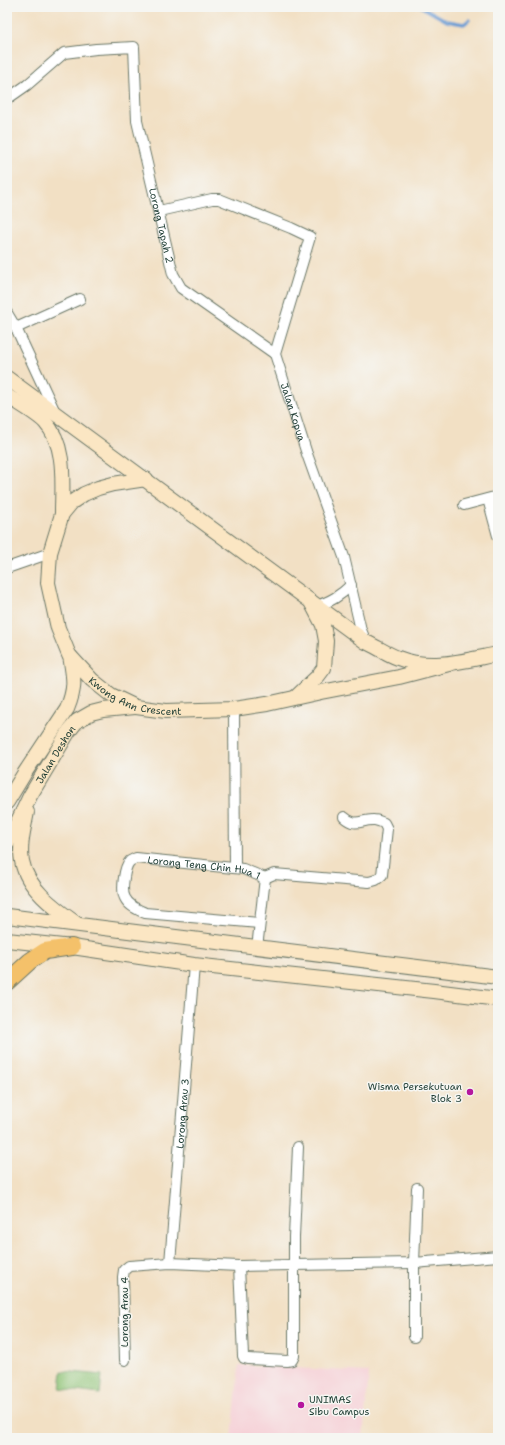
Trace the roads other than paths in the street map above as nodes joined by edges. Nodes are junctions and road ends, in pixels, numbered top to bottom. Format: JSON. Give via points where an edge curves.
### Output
{"nodes":[{"id":1,"x":7,"y":99,"type":"edge"},
{"id":2,"x":159,"y":211,"type":"junction"},
{"id":3,"x":80,"y":299,"type":"dead end"},
{"id":4,"x":7,"y":313,"type":"edge"},
{"id":5,"x":16,"y":328,"type":"junction"},
{"id":6,"x":275,"y":354,"type":"junction"},
{"id":7,"x":7,"y":378,"type":"edge"},
{"id":8,"x":7,"y":396,"type":"edge"},
{"id":9,"x":55,"y":412,"type":"junction"},
{"id":10,"x":146,"y":479,"type":"junction"},
{"id":11,"x":493,"y":497,"type":"edge"},
{"id":12,"x":464,"y":505,"type":"dead end"},
{"id":13,"x":62,"y":514,"type":"junction"},
{"id":14,"x":498,"y":536,"type":"edge"},
{"id":15,"x":50,"y":553,"type":"junction"},
{"id":16,"x":7,"y":568,"type":"edge"},
{"id":17,"x":351,"y":585,"type":"junction"},
{"id":18,"x":314,"y":603,"type":"junction"},
{"id":19,"x":366,"y":642,"type":"junction"},
{"id":20,"x":498,"y":654,"type":"edge"},
{"id":21,"x":70,"y":655,"type":"junction"},
{"id":22,"x":449,"y":664,"type":"junction"},
{"id":23,"x":294,"y":699,"type":"junction"},
{"id":24,"x":136,"y":706,"type":"junction"},
{"id":25,"x":234,"y":709,"type":"junction"},
{"id":26,"x":30,"y":796,"type":"junction"},
{"id":27,"x":7,"y":802,"type":"edge"},
{"id":28,"x":344,"y":817,"type":"dead end"},
{"id":29,"x":7,"y":844,"type":"edge"},
{"id":30,"x":235,"y":868,"type":"junction"},
{"id":31,"x":265,"y":878,"type":"junction"},
{"id":32,"x":7,"y":916,"type":"edge"},
{"id":33,"x":259,"y":923,"type":"junction"},
{"id":34,"x":78,"y":925,"type":"junction"},
{"id":35,"x":7,"y":940,"type":"edge"},
{"id":36,"x":72,"y":947,"type":"junction"},
{"id":37,"x":256,"y":948,"type":"junction"},
{"id":38,"x":194,"y":964,"type":"junction"},
{"id":39,"x":498,"y":977,"type":"edge"},
{"id":40,"x":7,"y":982,"type":"edge"},
{"id":41,"x":498,"y":1000,"type":"edge"},
{"id":42,"x":298,"y":1147,"type":"dead end"},
{"id":43,"x":417,"y":1188,"type":"dead end"},
{"id":44,"x":498,"y":1256,"type":"edge"},
{"id":45,"x":170,"y":1263,"type":"junction"},
{"id":46,"x":414,"y":1263,"type":"junction"},
{"id":47,"x":239,"y":1266,"type":"junction"},
{"id":48,"x":294,"y":1266,"type":"junction"},
{"id":49,"x":414,"y":1337,"type":"dead end"},
{"id":50,"x":125,"y":1360,"type":"dead end"}],
"edges":[{"from":1,"to":2,"type":"street","name":"Lorong Tapah 2","via":[[64,53],[134,48],[137,121]]},
{"from":2,"to":6,"type":"street","name":"Lorong Tapah 2","via":[[173,274],[181,288]]},
{"from":2,"to":6,"type":"street","via":[[219,199],[310,237]]},
{"from":3,"to":5,"type":"street"},
{"from":4,"to":5,"type":"street"},
{"from":5,"to":9,"type":"street"},
{"from":6,"to":17,"type":"street","name":"Jalan Kopua","via":[[344,557]]},
{"from":7,"to":9,"type":"main road"},
{"from":8,"to":13,"type":"main road","via":[[45,422],[55,438],[60,451]]},
{"from":9,"to":10,"type":"main road"},
{"from":10,"to":13,"type":"main road","name":"Kwong Ann Crescent","via":[[98,488],[72,502]]},
{"from":10,"to":18,"type":"main road"},
{"from":11,"to":12,"type":"street"},
{"from":11,"to":14,"type":"street"},
{"from":13,"to":15,"type":"main road","name":"Kwong Ann Crescent"},
{"from":15,"to":16,"type":"street"},
{"from":15,"to":21,"type":"main road","name":"Kwong Ann Crescent","via":[[48,583],[58,628]]},
{"from":17,"to":18,"type":"street","via":[[332,601]]},
{"from":17,"to":19,"type":"street","name":"Jalan Kopua"},
{"from":18,"to":19,"type":"main road"},
{"from":18,"to":23,"type":"main road","via":[[326,641],[324,668]]},
{"from":19,"to":22,"type":"main road","via":[[399,659],[424,664]]},
{"from":20,"to":22,"type":"main road"},
{"from":21,"to":24,"type":"main road","name":"Kwong Ann Crescent","via":[[92,680],[111,695]]},
{"from":21,"to":27,"type":"main road","name":"Jalan Deshon","via":[[74,680],[72,698]]},
{"from":22,"to":23,"type":"main road","name":"Kwong Ann Crescent"},
{"from":23,"to":25,"type":"main road","name":"Kwong Ann Crescent"},
{"from":24,"to":25,"type":"main road","name":"Kwong Ann Crescent","via":[[166,711]]},
{"from":24,"to":26,"type":"main road","name":"Jalan Deshon","via":[[91,713],[77,721]]},
{"from":25,"to":30,"type":"street"},
{"from":26,"to":29,"type":"main road","name":"Jalan Deshon"},
{"from":26,"to":34,"type":"main road","via":[[21,847],[22,862],[36,890]]},
{"from":28,"to":31,"type":"street","via":[[355,823],[374,820],[384,823],[387,829],[382,875],[376,880],[369,882],[274,874]]},
{"from":30,"to":31,"type":"street","name":"Lorong Teng Chin Hua 1"},
{"from":30,"to":33,"type":"street","name":"Lorong Teng Chin Hua 1","via":[[136,858],[130,861],[125,870],[123,893],[132,907],[145,913]]},
{"from":31,"to":33,"type":"street"},
{"from":32,"to":34,"type":"main road"},
{"from":33,"to":37,"type":"street"},
{"from":34,"to":37,"type":"main road"},
{"from":35,"to":36,"type":"main road"},
{"from":36,"to":38,"type":"main road"},
{"from":36,"to":40,"type":"main road","via":[[45,951]]},
{"from":37,"to":39,"type":"main road"},
{"from":38,"to":41,"type":"main road"},
{"from":38,"to":45,"type":"street","name":"Lorong Arau 3"},
{"from":42,"to":48,"type":"street"},
{"from":43,"to":46,"type":"street"},
{"from":44,"to":46,"type":"street"},
{"from":45,"to":47,"type":"street"},
{"from":45,"to":50,"type":"street","name":"Lorong Arau 4","via":[[129,1266],[124,1270]]},
{"from":46,"to":48,"type":"street"},
{"from":46,"to":49,"type":"street"},
{"from":47,"to":48,"type":"street"},
{"from":47,"to":48,"type":"street","via":[[244,1358],[287,1361],[292,1360],[294,1356]]}]}
